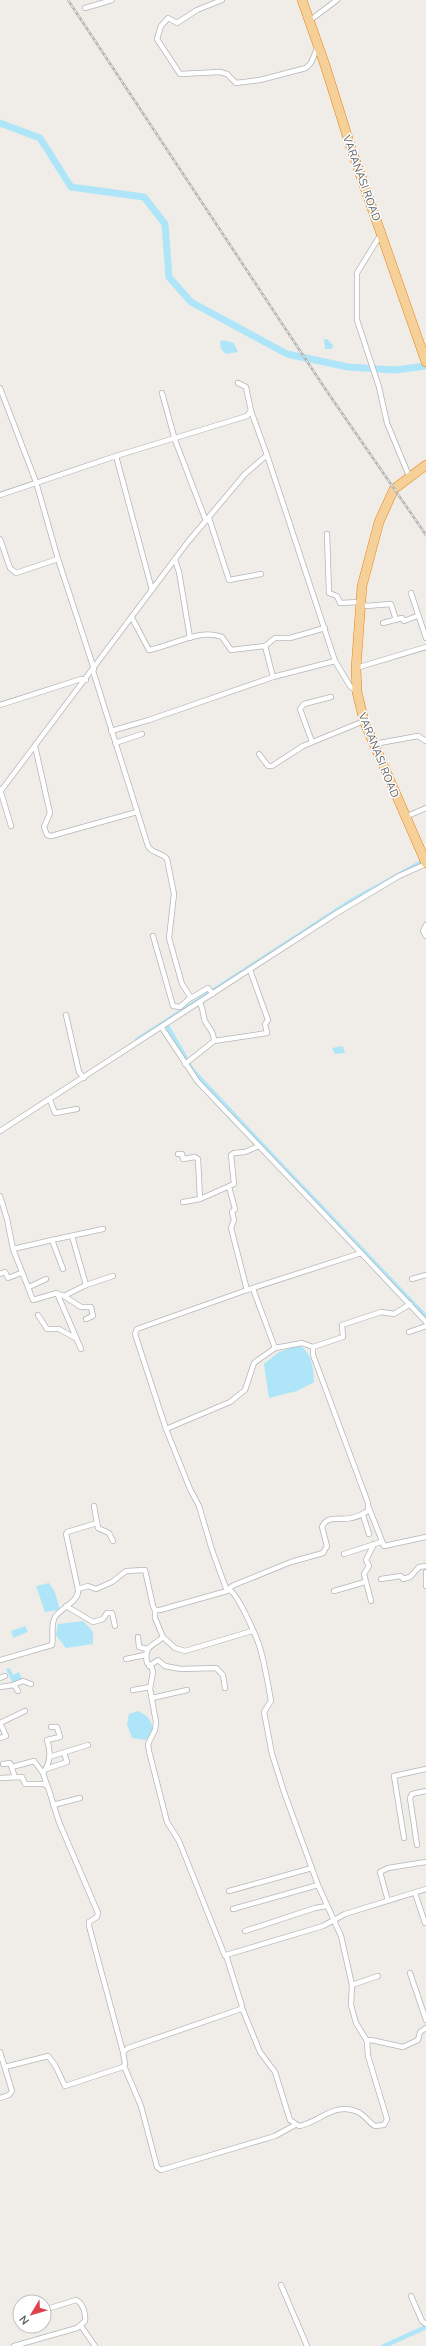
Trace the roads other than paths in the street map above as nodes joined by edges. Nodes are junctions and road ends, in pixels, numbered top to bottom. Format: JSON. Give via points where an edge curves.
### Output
{"nodes":[{"id":1,"x":112,"y":0,"type":"edge"},
{"id":2,"x":222,"y":0,"type":"edge"},
{"id":3,"x":302,"y":0,"type":"edge"},
{"id":4,"x":337,"y":0,"type":"edge"},
{"id":5,"x":85,"y":8,"type":"dead end"},
{"id":6,"x":309,"y":21,"type":"junction"},
{"id":7,"x":318,"y":44,"type":"junction"},
{"id":8,"x":382,"y":233,"type":"junction"},
{"id":9,"x":425,"y":359,"type":"edge"},
{"id":10,"x":238,"y":383,"type":"dead end"},
{"id":11,"x":0,"y":388,"type":"edge"},
{"id":12,"x":162,"y":393,"type":"dead end"},
{"id":13,"x":251,"y":411,"type":"junction"},
{"id":14,"x":175,"y":440,"type":"junction"},
{"id":15,"x":267,"y":455,"type":"junction"},
{"id":16,"x":116,"y":456,"type":"junction"},
{"id":17,"x":426,"y":465,"type":"edge"},
{"id":18,"x":409,"y":476,"type":"junction"},
{"id":19,"x":36,"y":482,"type":"junction"},
{"id":20,"x":0,"y":494,"type":"edge"},
{"id":21,"x":208,"y":520,"type":"junction"},
{"id":22,"x":327,"y":534,"type":"dead end"},
{"id":23,"x":0,"y":539,"type":"edge"},
{"id":24,"x":58,"y":559,"type":"junction"},
{"id":25,"x":175,"y":560,"type":"junction"},
{"id":26,"x":261,"y":574,"type":"dead end"},
{"id":27,"x":152,"y":590,"type":"junction"},
{"id":28,"x":411,"y":593,"type":"dead end"},
{"id":29,"x":360,"y":602,"type":"junction"},
{"id":30,"x":417,"y":616,"type":"junction"},
{"id":31,"x":132,"y":618,"type":"junction"},
{"id":32,"x":396,"y":620,"type":"junction"},
{"id":33,"x":383,"y":623,"type":"dead end"},
{"id":34,"x":325,"y":628,"type":"junction"},
{"id":35,"x":190,"y":638,"type":"junction"},
{"id":36,"x":426,"y":638,"type":"edge"},
{"id":37,"x":265,"y":646,"type":"junction"},
{"id":38,"x":426,"y":647,"type":"edge"},
{"id":39,"x":335,"y":661,"type":"junction"},
{"id":40,"x":356,"y":668,"type":"junction"},
{"id":41,"x":94,"y":670,"type":"junction"},
{"id":42,"x":273,"y":677,"type":"junction"},
{"id":43,"x":86,"y":680,"type":"junction"},
{"id":44,"x":357,"y":692,"type":"junction"},
{"id":45,"x":331,"y":697,"type":"dead end"},
{"id":46,"x":0,"y":705,"type":"edge"},
{"id":47,"x":364,"y":721,"type":"junction"},
{"id":48,"x":111,"y":731,"type":"junction"},
{"id":49,"x":142,"y":734,"type":"dead end"},
{"id":50,"x":426,"y":741,"type":"edge"},
{"id":51,"x":312,"y":742,"type":"junction"},
{"id":52,"x":115,"y":743,"type":"junction"},
{"id":53,"x":373,"y":744,"type":"junction"},
{"id":54,"x":35,"y":746,"type":"junction"},
{"id":55,"x":259,"y":754,"type":"dead end"},
{"id":56,"x":0,"y":791,"type":"edge"},
{"id":57,"x":426,"y":808,"type":"edge"},
{"id":58,"x":138,"y":812,"type":"junction"},
{"id":59,"x":405,"y":817,"type":"junction"},
{"id":60,"x":11,"y":826,"type":"dead end"},
{"id":61,"x":425,"y":861,"type":"edge"},
{"id":62,"x":426,"y":925,"type":"edge"},
{"id":63,"x":153,"y":936,"type":"dead end"},
{"id":64,"x":426,"y":936,"type":"edge"},
{"id":65,"x":250,"y":970,"type":"junction"},
{"id":66,"x":212,"y":992,"type":"junction"},
{"id":67,"x":190,"y":998,"type":"junction"},
{"id":68,"x":200,"y":1003,"type":"junction"},
{"id":69,"x":66,"y":1015,"type":"dead end"},
{"id":70,"x":165,"y":1025,"type":"junction"},
{"id":71,"x":214,"y":1041,"type":"junction"},
{"id":72,"x":188,"y":1063,"type":"junction"},
{"id":73,"x":83,"y":1077,"type":"junction"},
{"id":74,"x":50,"y":1100,"type":"junction"},
{"id":75,"x":77,"y":1109,"type":"dead end"},
{"id":76,"x":0,"y":1123,"type":"edge"},
{"id":77,"x":2,"y":1130,"type":"edge"},
{"id":78,"x":259,"y":1146,"type":"junction"},
{"id":79,"x":178,"y":1154,"type":"dead end"},
{"id":80,"x":229,"y":1187,"type":"junction"},
{"id":81,"x":0,"y":1196,"type":"edge"},
{"id":82,"x":200,"y":1199,"type":"junction"},
{"id":83,"x":183,"y":1202,"type":"dead end"},
{"id":84,"x":103,"y":1228,"type":"dead end"},
{"id":85,"x":72,"y":1236,"type":"junction"},
{"id":86,"x":52,"y":1240,"type":"junction"},
{"id":87,"x":12,"y":1249,"type":"junction"},
{"id":88,"x":362,"y":1253,"type":"junction"},
{"id":89,"x":63,"y":1269,"type":"dead end"},
{"id":90,"x":21,"y":1273,"type":"junction"},
{"id":91,"x":0,"y":1274,"type":"edge"},
{"id":92,"x":426,"y":1275,"type":"edge"},
{"id":93,"x":113,"y":1276,"type":"dead end"},
{"id":94,"x":46,"y":1279,"type":"dead end"},
{"id":95,"x":412,"y":1279,"type":"dead end"},
{"id":96,"x":86,"y":1285,"type":"junction"},
{"id":97,"x":29,"y":1287,"type":"junction"},
{"id":98,"x":253,"y":1289,"type":"junction"},
{"id":99,"x":247,"y":1290,"type":"junction"},
{"id":100,"x":58,"y":1294,"type":"junction"},
{"id":101,"x":64,"y":1296,"type":"junction"},
{"id":102,"x":410,"y":1304,"type":"junction"},
{"id":103,"x":38,"y":1315,"type":"dead end"},
{"id":104,"x":86,"y":1319,"type":"dead end"},
{"id":105,"x":426,"y":1322,"type":"edge"},
{"id":106,"x":426,"y":1326,"type":"edge"},
{"id":107,"x":409,"y":1332,"type":"dead end"},
{"id":108,"x":77,"y":1339,"type":"junction"},
{"id":109,"x":313,"y":1347,"type":"junction"},
{"id":110,"x":275,"y":1348,"type":"junction"},
{"id":111,"x":81,"y":1349,"type":"dead end"},
{"id":112,"x":166,"y":1428,"type":"junction"},
{"id":113,"x":94,"y":1506,"type":"dead end"},
{"id":114,"x":369,"y":1507,"type":"junction"},
{"id":115,"x":363,"y":1515,"type":"junction"},
{"id":116,"x":97,"y":1523,"type":"junction"},
{"id":117,"x":370,"y":1534,"type":"dead end"},
{"id":118,"x":426,"y":1537,"type":"edge"},
{"id":119,"x":113,"y":1541,"type":"dead end"},
{"id":120,"x":381,"y":1542,"type":"junction"},
{"id":121,"x":374,"y":1544,"type":"junction"},
{"id":122,"x":344,"y":1554,"type":"dead end"},
{"id":123,"x":426,"y":1566,"type":"edge"},
{"id":124,"x":426,"y":1572,"type":"edge"},
{"id":125,"x":381,"y":1579,"type":"dead end"},
{"id":126,"x":365,"y":1582,"type":"junction"},
{"id":127,"x":426,"y":1586,"type":"edge"},
{"id":128,"x":78,"y":1589,"type":"junction"},
{"id":129,"x":228,"y":1589,"type":"junction"},
{"id":130,"x":334,"y":1591,"type":"dead end"},
{"id":131,"x":371,"y":1601,"type":"dead end"},
{"id":132,"x":66,"y":1606,"type":"junction"},
{"id":133,"x":155,"y":1610,"type":"junction"},
{"id":134,"x":115,"y":1626,"type":"dead end"},
{"id":135,"x":252,"y":1631,"type":"junction"},
{"id":136,"x":138,"y":1637,"type":"dead end"},
{"id":137,"x":163,"y":1637,"type":"junction"},
{"id":138,"x":147,"y":1649,"type":"junction"},
{"id":139,"x":146,"y":1655,"type":"junction"},
{"id":140,"x":0,"y":1660,"type":"edge"},
{"id":141,"x":126,"y":1660,"type":"dead end"},
{"id":142,"x":149,"y":1666,"type":"junction"},
{"id":143,"x":31,"y":1684,"type":"dead end"},
{"id":144,"x":13,"y":1685,"type":"junction"},
{"id":145,"x":0,"y":1687,"type":"edge"},
{"id":146,"x":150,"y":1687,"type":"junction"},
{"id":147,"x":225,"y":1688,"type":"dead end"},
{"id":148,"x":133,"y":1690,"type":"dead end"},
{"id":149,"x":187,"y":1690,"type":"dead end"},
{"id":150,"x":18,"y":1691,"type":"dead end"},
{"id":151,"x":152,"y":1698,"type":"junction"},
{"id":152,"x":25,"y":1711,"type":"dead end"},
{"id":153,"x":0,"y":1723,"type":"edge"},
{"id":154,"x":51,"y":1727,"type":"dead end"},
{"id":155,"x":0,"y":1738,"type":"edge"},
{"id":156,"x":88,"y":1744,"type":"dead end"},
{"id":157,"x":64,"y":1753,"type":"junction"},
{"id":158,"x":49,"y":1757,"type":"junction"},
{"id":159,"x":3,"y":1764,"type":"dead end"},
{"id":160,"x":12,"y":1768,"type":"junction"},
{"id":161,"x":46,"y":1768,"type":"junction"},
{"id":162,"x":426,"y":1769,"type":"edge"},
{"id":163,"x":43,"y":1773,"type":"junction"},
{"id":164,"x":15,"y":1777,"type":"junction"},
{"id":165,"x":0,"y":1778,"type":"edge"},
{"id":166,"x":47,"y":1785,"type":"junction"},
{"id":167,"x":426,"y":1791,"type":"edge"},
{"id":168,"x":80,"y":1798,"type":"dead end"},
{"id":169,"x":53,"y":1805,"type":"junction"},
{"id":170,"x":404,"y":1838,"type":"dead end"},
{"id":171,"x":417,"y":1845,"type":"dead end"},
{"id":172,"x":426,"y":1862,"type":"edge"},
{"id":173,"x":312,"y":1868,"type":"junction"},
{"id":174,"x":318,"y":1885,"type":"junction"},
{"id":175,"x":426,"y":1889,"type":"edge"},
{"id":176,"x":229,"y":1891,"type":"dead end"},
{"id":177,"x":415,"y":1892,"type":"junction"},
{"id":178,"x":388,"y":1901,"type":"junction"},
{"id":179,"x":327,"y":1906,"type":"junction"},
{"id":180,"x":233,"y":1909,"type":"dead end"},
{"id":181,"x":335,"y":1922,"type":"junction"},
{"id":182,"x":425,"y":1923,"type":"dead end"},
{"id":183,"x":245,"y":1931,"type":"dead end"},
{"id":184,"x":225,"y":1956,"type":"junction"},
{"id":185,"x":410,"y":1973,"type":"dead end"},
{"id":186,"x":378,"y":1976,"type":"dead end"},
{"id":187,"x":352,"y":1985,"type":"junction"},
{"id":188,"x":242,"y":2008,"type":"junction"},
{"id":189,"x":426,"y":2020,"type":"edge"},
{"id":190,"x":426,"y":2028,"type":"edge"},
{"id":191,"x":367,"y":2041,"type":"junction"},
{"id":192,"x":0,"y":2052,"type":"edge"},
{"id":193,"x":123,"y":2052,"type":"junction"},
{"id":194,"x":124,"y":2066,"type":"junction"},
{"id":195,"x":5,"y":2067,"type":"junction"},
{"id":196,"x":0,"y":2098,"type":"edge"},
{"id":197,"x":295,"y":2125,"type":"junction"},
{"id":198,"x":281,"y":2285,"type":"dead end"},
{"id":199,"x":412,"y":2296,"type":"dead end"},
{"id":200,"x":52,"y":2308,"type":"edge"},
{"id":201,"x":426,"y":2324,"type":"edge"},
{"id":202,"x":81,"y":2326,"type":"junction"},
{"id":203,"x":14,"y":2346,"type":"edge"},
{"id":204,"x":95,"y":2346,"type":"edge"},
{"id":205,"x":307,"y":2346,"type":"edge"}],
"edges":[{"from":1,"to":5,"type":"street"},
{"from":2,"to":7,"type":"street","via":[[197,10],[177,23],[168,18],[163,23],[157,39],[180,74],[220,72],[227,74],[236,82],[260,80],[306,68]]},
{"from":3,"to":6,"type":"highway","name":"VARANASI ROAD"},
{"from":4,"to":6,"type":"street"},
{"from":6,"to":7,"type":"highway","name":"VARANASI ROAD"},
{"from":7,"to":8,"type":"highway","name":"VARANASI ROAD","via":[[351,148]]},
{"from":8,"to":9,"type":"highway","name":"VARANASI ROAD"},
{"from":8,"to":18,"type":"street","via":[[356,277],[357,320],[388,422]]},
{"from":10,"to":13,"type":"street","via":[[246,387]]},
{"from":11,"to":19,"type":"street"},
{"from":12,"to":14,"type":"street"},
{"from":13,"to":14,"type":"street","via":[[247,416]]},
{"from":13,"to":15,"type":"street"},
{"from":14,"to":16,"type":"street"},
{"from":14,"to":21,"type":"street"},
{"from":15,"to":21,"type":"street","via":[[246,474]]},
{"from":15,"to":34,"type":"street"},
{"from":16,"to":19,"type":"street"},
{"from":16,"to":27,"type":"street"},
{"from":17,"to":18,"type":"highway","name":"VARANASI ROAD"},
{"from":18,"to":29,"type":"highway","name":"VARANASI ROAD","via":[[394,488],[388,499],[377,528]]},
{"from":19,"to":20,"type":"street"},
{"from":19,"to":24,"type":"street"},
{"from":21,"to":25,"type":"street"},
{"from":21,"to":26,"type":"street","via":[[229,580]]},
{"from":22,"to":29,"type":"street","via":[[329,593],[337,596],[340,603]]},
{"from":23,"to":24,"type":"street","via":[[10,568],[16,573]]},
{"from":24,"to":41,"type":"street"},
{"from":25,"to":27,"type":"street"},
{"from":25,"to":35,"type":"street"},
{"from":27,"to":31,"type":"street"},
{"from":28,"to":30,"type":"street"},
{"from":29,"to":32,"type":"street","via":[[366,606],[392,604]]},
{"from":29,"to":40,"type":"highway","name":"VARANASI ROAD"},
{"from":30,"to":32,"type":"street","via":[[404,621],[402,618]]},
{"from":30,"to":36,"type":"street"},
{"from":31,"to":35,"type":"street","via":[[150,650]]},
{"from":31,"to":41,"type":"street"},
{"from":32,"to":33,"type":"street"},
{"from":34,"to":37,"type":"street","via":[[290,638],[275,638]]},
{"from":34,"to":39,"type":"street"},
{"from":35,"to":37,"type":"street","via":[[220,636],[231,650]]},
{"from":37,"to":42,"type":"street"},
{"from":38,"to":40,"type":"street"},
{"from":39,"to":42,"type":"street"},
{"from":39,"to":44,"type":"street","via":[[350,686]]},
{"from":40,"to":44,"type":"highway","name":"VARANASI ROAD"},
{"from":41,"to":43,"type":"street"},
{"from":41,"to":48,"type":"street"},
{"from":42,"to":48,"type":"street"},
{"from":43,"to":46,"type":"street","via":[[81,679]]},
{"from":43,"to":54,"type":"street"},
{"from":44,"to":47,"type":"highway","name":"VARANASI ROAD"},
{"from":45,"to":51,"type":"street","via":[[304,704],[300,709]]},
{"from":47,"to":51,"type":"street"},
{"from":47,"to":53,"type":"highway","name":"VARANASI ROAD"},
{"from":48,"to":52,"type":"street"},
{"from":49,"to":52,"type":"street"},
{"from":50,"to":53,"type":"street","via":[[418,736]]},
{"from":51,"to":55,"type":"street","via":[[272,766],[268,766]]},
{"from":52,"to":58,"type":"street"},
{"from":53,"to":59,"type":"highway","name":"VARANASI ROAD"},
{"from":54,"to":56,"type":"street"},
{"from":54,"to":58,"type":"street","via":[[50,813],[44,827],[47,835]]},
{"from":56,"to":60,"type":"street"},
{"from":57,"to":59,"type":"street"},
{"from":58,"to":67,"type":"street","via":[[148,846],[167,859],[174,894],[169,938],[182,984]]},
{"from":59,"to":61,"type":"highway","name":"VARANASI ROAD"},
{"from":61,"to":65,"type":"street"},
{"from":62,"to":64,"type":"street","via":[[423,931]]},
{"from":63,"to":67,"type":"street","via":[[174,1006],[180,1007]]},
{"from":65,"to":66,"type":"street"},
{"from":65,"to":71,"type":"street","via":[[268,1020],[265,1024],[267,1033]]},
{"from":66,"to":67,"type":"street"},
{"from":66,"to":68,"type":"street"},
{"from":68,"to":70,"type":"street"},
{"from":68,"to":71,"type":"street","via":[[204,1010],[204,1020],[214,1032]]},
{"from":69,"to":73,"type":"street","via":[[79,1072]]},
{"from":70,"to":72,"type":"street"},
{"from":70,"to":73,"type":"street"},
{"from":71,"to":72,"type":"street"},
{"from":72,"to":78,"type":"street","via":[[198,1082]]},
{"from":73,"to":74,"type":"street"},
{"from":74,"to":75,"type":"street","via":[[55,1113]]},
{"from":74,"to":77,"type":"street"},
{"from":76,"to":77,"type":"street"},
{"from":78,"to":80,"type":"street","via":[[231,1155],[235,1182]]},
{"from":78,"to":88,"type":"street"},
{"from":79,"to":82,"type":"street","via":[[182,1154],[183,1159],[195,1157],[198,1160]]},
{"from":80,"to":82,"type":"street"},
{"from":80,"to":99,"type":"street","via":[[235,1209],[232,1212],[234,1220],[231,1228]]},
{"from":81,"to":87,"type":"street"},
{"from":82,"to":83,"type":"street"},
{"from":84,"to":85,"type":"street"},
{"from":85,"to":86,"type":"street"},
{"from":85,"to":96,"type":"street"},
{"from":86,"to":87,"type":"street"},
{"from":86,"to":89,"type":"street"},
{"from":87,"to":90,"type":"street"},
{"from":88,"to":98,"type":"street"},
{"from":88,"to":102,"type":"street"},
{"from":90,"to":91,"type":"street","via":[[8,1278],[5,1272]]},
{"from":90,"to":97,"type":"street"},
{"from":92,"to":95,"type":"street"},
{"from":93,"to":96,"type":"street"},
{"from":94,"to":97,"type":"street"},
{"from":96,"to":101,"type":"street"},
{"from":97,"to":100,"type":"street","via":[[33,1300],[55,1292]]},
{"from":98,"to":99,"type":"street"},
{"from":98,"to":110,"type":"street"},
{"from":99,"to":112,"type":"street","via":[[136,1331]]},
{"from":100,"to":101,"type":"street"},
{"from":100,"to":108,"type":"street"},
{"from":101,"to":104,"type":"street","via":[[81,1307],[91,1307],[93,1316]]},
{"from":102,"to":105,"type":"street"},
{"from":102,"to":109,"type":"street","via":[[394,1314],[380,1312],[342,1325],[343,1336]]},
{"from":103,"to":108,"type":"street","via":[[46,1329],[59,1329]]},
{"from":106,"to":107,"type":"street"},
{"from":108,"to":111,"type":"street"},
{"from":109,"to":110,"type":"street","via":[[302,1343]]},
{"from":109,"to":114,"type":"street","via":[[313,1355]]},
{"from":110,"to":112,"type":"street","via":[[254,1363],[245,1390],[230,1402]]},
{"from":112,"to":129,"type":"street","via":[[199,1506],[221,1577]]},
{"from":113,"to":116,"type":"street"},
{"from":114,"to":115,"type":"street"},
{"from":114,"to":120,"type":"street"},
{"from":115,"to":117,"type":"street"},
{"from":115,"to":129,"type":"street","via":[[348,1519],[335,1518],[324,1523],[322,1527],[327,1546],[323,1552],[234,1584]]},
{"from":116,"to":119,"type":"street","via":[[99,1530],[109,1533]]},
{"from":116,"to":128,"type":"street","via":[[66,1534]]},
{"from":118,"to":120,"type":"street","via":[[389,1547]]},
{"from":120,"to":121,"type":"street"},
{"from":121,"to":122,"type":"street"},
{"from":121,"to":126,"type":"street","via":[[366,1560],[369,1566],[365,1570]]},
{"from":123,"to":125,"type":"street","via":[[419,1567],[410,1577]]},
{"from":124,"to":127,"type":"street"},
{"from":126,"to":130,"type":"street"},
{"from":126,"to":131,"type":"street"},
{"from":128,"to":132,"type":"street","via":[[78,1595]]},
{"from":128,"to":133,"type":"street","via":[[88,1586],[96,1589],[112,1582],[126,1570],[145,1570]]},
{"from":129,"to":133,"type":"street","via":[[208,1598]]},
{"from":129,"to":135,"type":"street","via":[[233,1591],[242,1606]]},
{"from":132,"to":134,"type":"street","via":[[93,1622],[103,1619],[107,1613],[112,1613]]},
{"from":132,"to":140,"type":"street","via":[[54,1620],[52,1645]]},
{"from":133,"to":137,"type":"street","via":[[155,1618]]},
{"from":135,"to":137,"type":"street","via":[[185,1651],[175,1648]]},
{"from":135,"to":173,"type":"street","via":[[261,1649],[270,1698],[264,1712],[272,1754]]},
{"from":136,"to":138,"type":"street","via":[[138,1646]]},
{"from":137,"to":138,"type":"street"},
{"from":138,"to":139,"type":"street"},
{"from":139,"to":141,"type":"street"},
{"from":139,"to":142,"type":"street"},
{"from":142,"to":146,"type":"street","via":[[153,1675]]},
{"from":142,"to":147,"type":"street","via":[[158,1660],[164,1666],[181,1669],[216,1668],[224,1675]]},
{"from":143,"to":144,"type":"street","via":[[23,1681]]},
{"from":144,"to":145,"type":"street"},
{"from":144,"to":150,"type":"street"},
{"from":146,"to":148,"type":"street"},
{"from":146,"to":151,"type":"street"},
{"from":149,"to":151,"type":"street"},
{"from":151,"to":184,"type":"street","via":[[156,1727],[148,1747],[166,1819],[179,1841]]},
{"from":152,"to":153,"type":"street"},
{"from":153,"to":155,"type":"street","via":[[6,1736]]},
{"from":154,"to":158,"type":"street","via":[[57,1727],[60,1737],[47,1740],[51,1750]]},
{"from":156,"to":157,"type":"street"},
{"from":157,"to":158,"type":"street"},
{"from":157,"to":161,"type":"street","via":[[67,1762]]},
{"from":158,"to":161,"type":"street"},
{"from":159,"to":160,"type":"street","via":[[10,1763]]},
{"from":160,"to":163,"type":"street","via":[[34,1761]]},
{"from":160,"to":164,"type":"street"},
{"from":161,"to":163,"type":"street"},
{"from":162,"to":170,"type":"street","via":[[394,1776]]},
{"from":163,"to":166,"type":"street"},
{"from":164,"to":165,"type":"street"},
{"from":164,"to":166,"type":"street","via":[[22,1777],[25,1784]]},
{"from":166,"to":169,"type":"street"},
{"from":167,"to":171,"type":"street","via":[[412,1794],[410,1798]]},
{"from":168,"to":169,"type":"street"},
{"from":169,"to":193,"type":"street","via":[[98,1913],[97,1917],[89,1922],[89,1926]]},
{"from":172,"to":178,"type":"street","via":[[388,1868],[380,1872]]},
{"from":173,"to":174,"type":"street"},
{"from":173,"to":176,"type":"street"},
{"from":174,"to":179,"type":"street"},
{"from":174,"to":180,"type":"street"},
{"from":175,"to":177,"type":"street"},
{"from":177,"to":178,"type":"street"},
{"from":177,"to":182,"type":"street"},
{"from":178,"to":181,"type":"street","via":[[345,1914]]},
{"from":179,"to":181,"type":"street"},
{"from":179,"to":183,"type":"street"},
{"from":181,"to":184,"type":"street"},
{"from":181,"to":187,"type":"street","via":[[343,1942]]},
{"from":184,"to":188,"type":"street"},
{"from":185,"to":189,"type":"street"},
{"from":186,"to":187,"type":"street"},
{"from":187,"to":191,"type":"street","via":[[351,2005],[356,2023]]},
{"from":188,"to":193,"type":"street","via":[[153,2038]]},
{"from":188,"to":197,"type":"street","via":[[260,2052],[275,2072],[290,2120]]},
{"from":190,"to":191,"type":"street","via":[[420,2032],[418,2040],[403,2047]]},
{"from":191,"to":197,"type":"street","via":[[368,2056],[387,2119],[384,2125],[375,2126],[361,2114],[350,2110],[327,2112],[302,2126]]},
{"from":192,"to":195,"type":"street"},
{"from":193,"to":194,"type":"street"},
{"from":194,"to":195,"type":"street","via":[[65,2086],[55,2064],[48,2056]]},
{"from":194,"to":197,"type":"street","via":[[141,2106],[157,2167],[161,2170],[276,2136]]},
{"from":195,"to":196,"type":"street","via":[[12,2092]]},
{"from":198,"to":205,"type":"street"},
{"from":199,"to":201,"type":"street","via":[[422,2321]]},
{"from":200,"to":202,"type":"street","via":[[79,2300],[86,2317]]},
{"from":202,"to":203,"type":"street"},
{"from":202,"to":204,"type":"street"}]}
